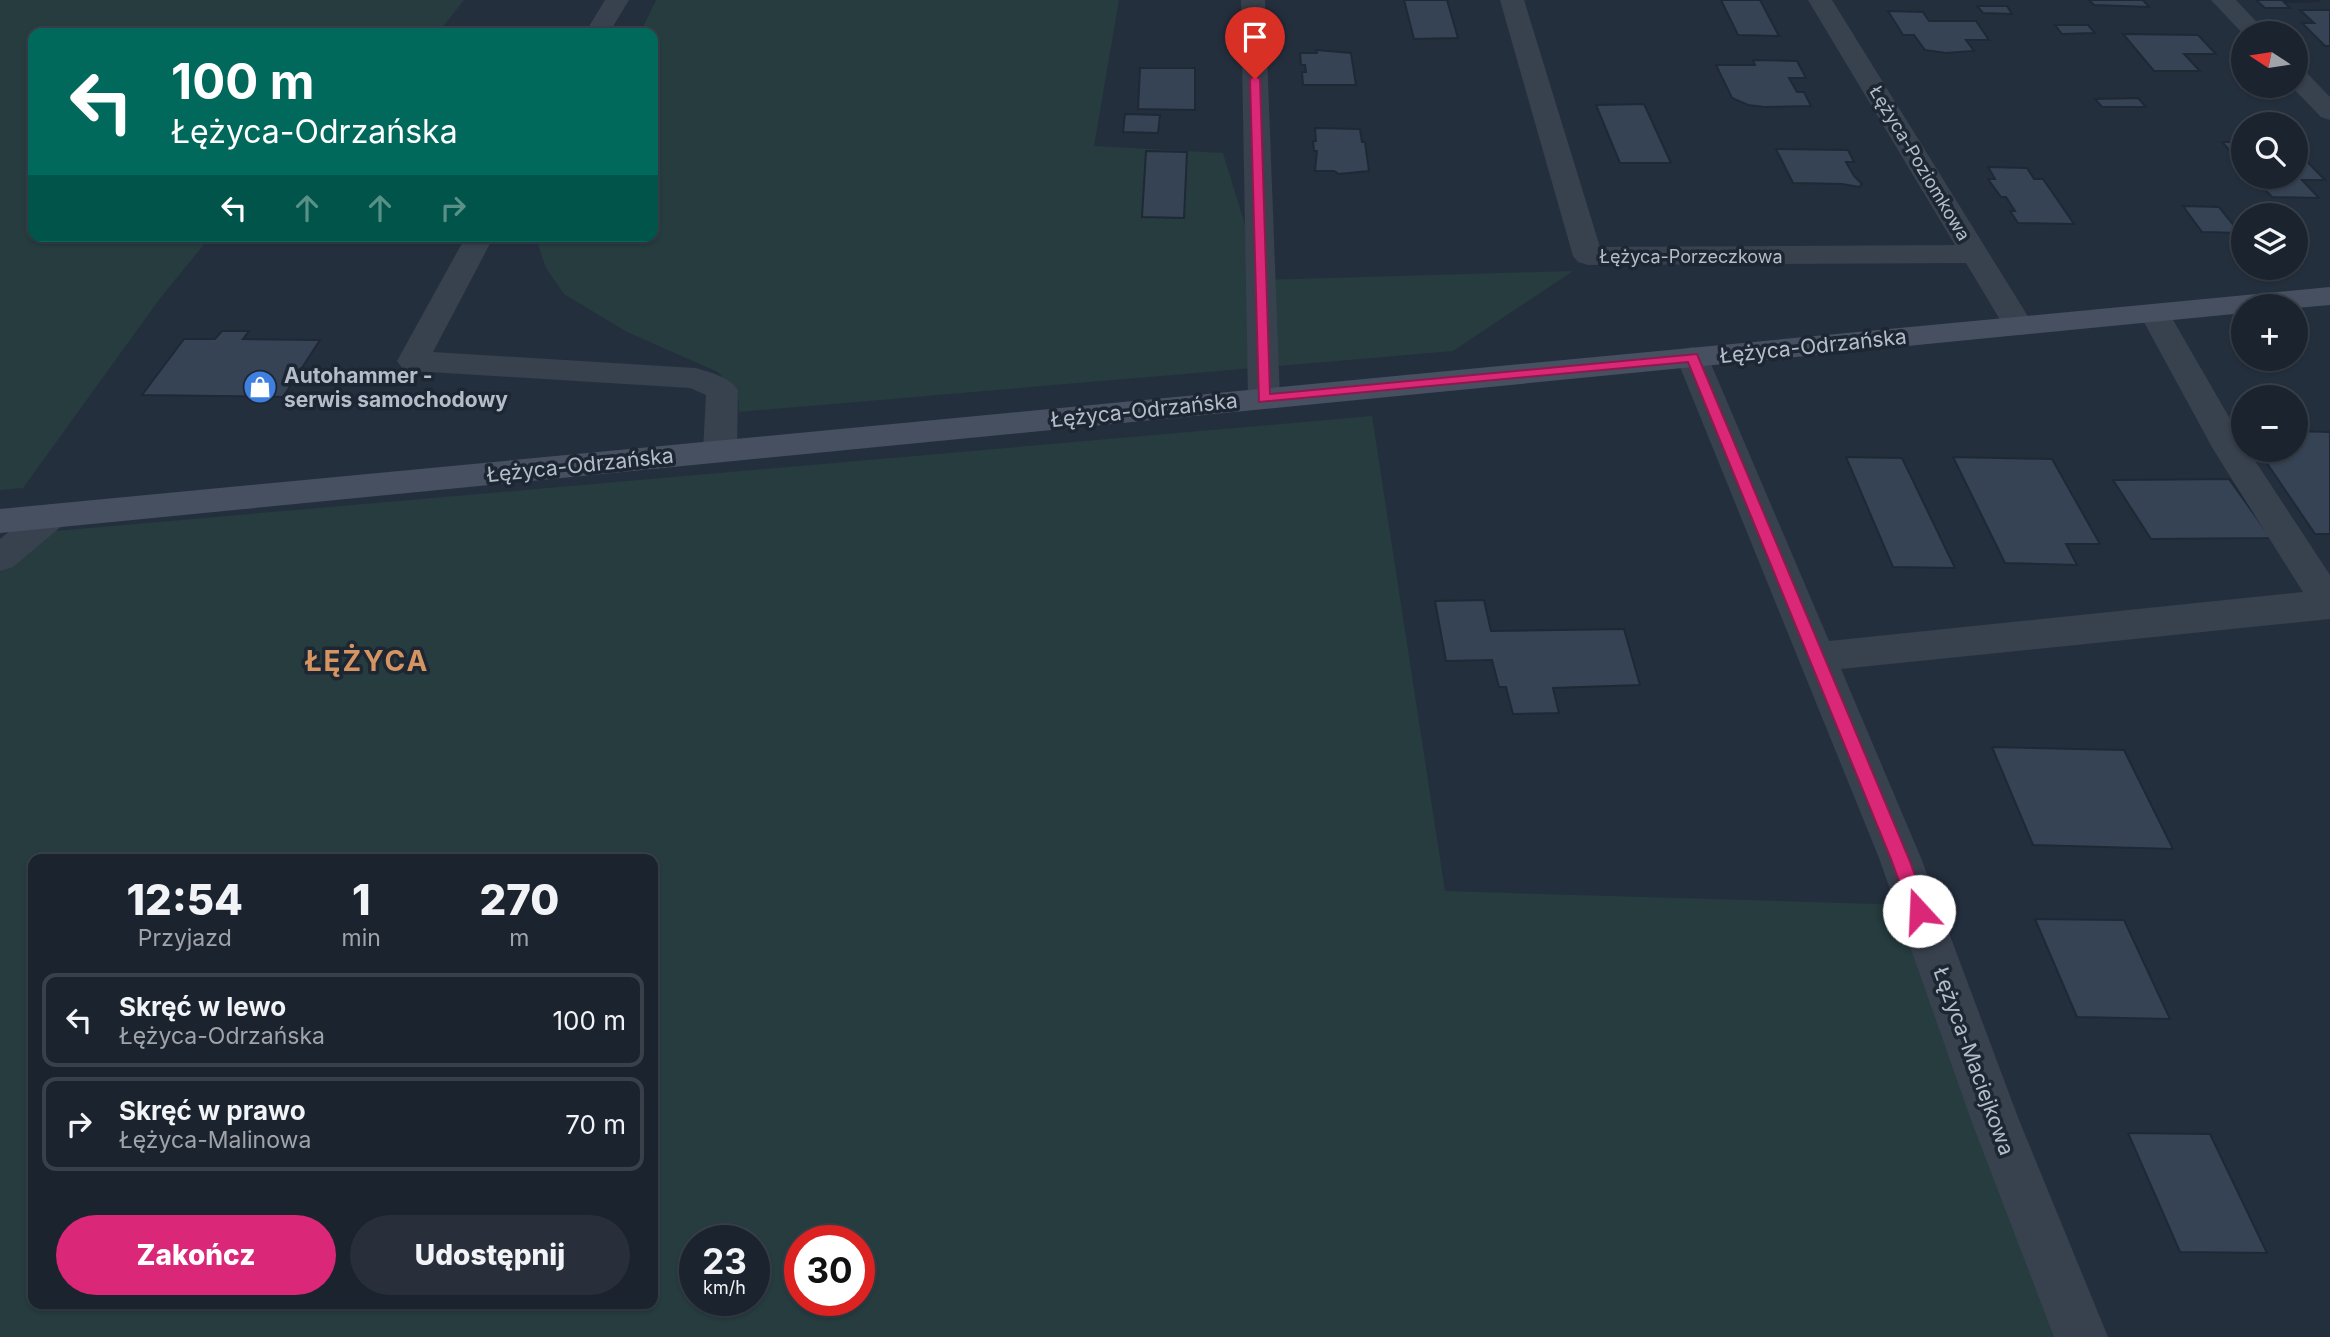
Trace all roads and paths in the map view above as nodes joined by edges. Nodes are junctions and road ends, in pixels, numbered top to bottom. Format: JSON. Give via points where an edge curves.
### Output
{"nodes":[{"id":1,"x":617,"y":0,"type":"edge"},
{"id":2,"x":1253,"y":0,"type":"edge"},
{"id":3,"x":1512,"y":0,"type":"edge"},
{"id":4,"x":1820,"y":0,"type":"edge"},
{"id":5,"x":2223,"y":0,"type":"edge"},
{"id":6,"x":2243,"y":21,"type":"edge"},
{"id":7,"x":600,"y":28,"type":"edge"},
{"id":8,"x":2308,"y":89,"type":"edge"},
{"id":9,"x":2330,"y":112,"type":"edge"},
{"id":10,"x":477,"y":242,"type":"edge"},
{"id":11,"x":1976,"y":254,"type":"junction"},
{"id":12,"x":2330,"y":296,"type":"edge"},
{"id":13,"x":2154,"y":313,"type":"junction"},
{"id":14,"x":2019,"y":326,"type":"junction"},
{"id":15,"x":1692,"y":357,"type":"junction"},
{"id":16,"x":1264,"y":398,"type":"junction"},
{"id":17,"x":720,"y":451,"type":"junction"},
{"id":18,"x":51,"y":516,"type":"junction"},
{"id":19,"x":0,"y":521,"type":"edge"},
{"id":20,"x":0,"y":558,"type":"edge"},
{"id":21,"x":2329,"y":604,"type":"edge"},
{"id":22,"x":1817,"y":657,"type":"junction"},
{"id":23,"x":2081,"y":1337,"type":"edge"}],
"edges":[{"from":1,"to":7,"type":"street"},
{"from":2,"to":16,"type":"street"},
{"from":3,"to":11,"type":"street","name":"Łężyca-Porzeczkowa","via":[[1588,256]]},
{"from":4,"to":11,"type":"street","name":"Łężyca-Poziomkowa"},
{"from":5,"to":6,"type":"street"},
{"from":8,"to":9,"type":"street"},
{"from":10,"to":17,"type":"street","via":[[413,360],[695,378],[722,390]]},
{"from":11,"to":14,"type":"street","name":"Łężyca-Poziomkowa"},
{"from":12,"to":13,"type":"main road","name":"Łężyca-Odrzańska"},
{"from":13,"to":14,"type":"main road","name":"Łężyca-Odrzańska"},
{"from":13,"to":21,"type":"street","via":[[2230,449]]},
{"from":14,"to":15,"type":"main road","name":"Łężyca-Odrzańska"},
{"from":15,"to":16,"type":"main road","name":"Łężyca-Odrzańska"},
{"from":15,"to":22,"type":"street","name":"Łężyca-Maciejkowa"},
{"from":16,"to":17,"type":"main road","name":"Łężyca-Odrzańska"},
{"from":17,"to":18,"type":"main road","name":"Łężyca-Odrzańska"},
{"from":18,"to":19,"type":"main road","name":"Łężyca-Odrzańska"},
{"from":18,"to":20,"type":"street"},
{"from":21,"to":22,"type":"street"},
{"from":22,"to":23,"type":"street","name":"Łężyca-Maciejkowa","via":[[1900,859]]}]}
